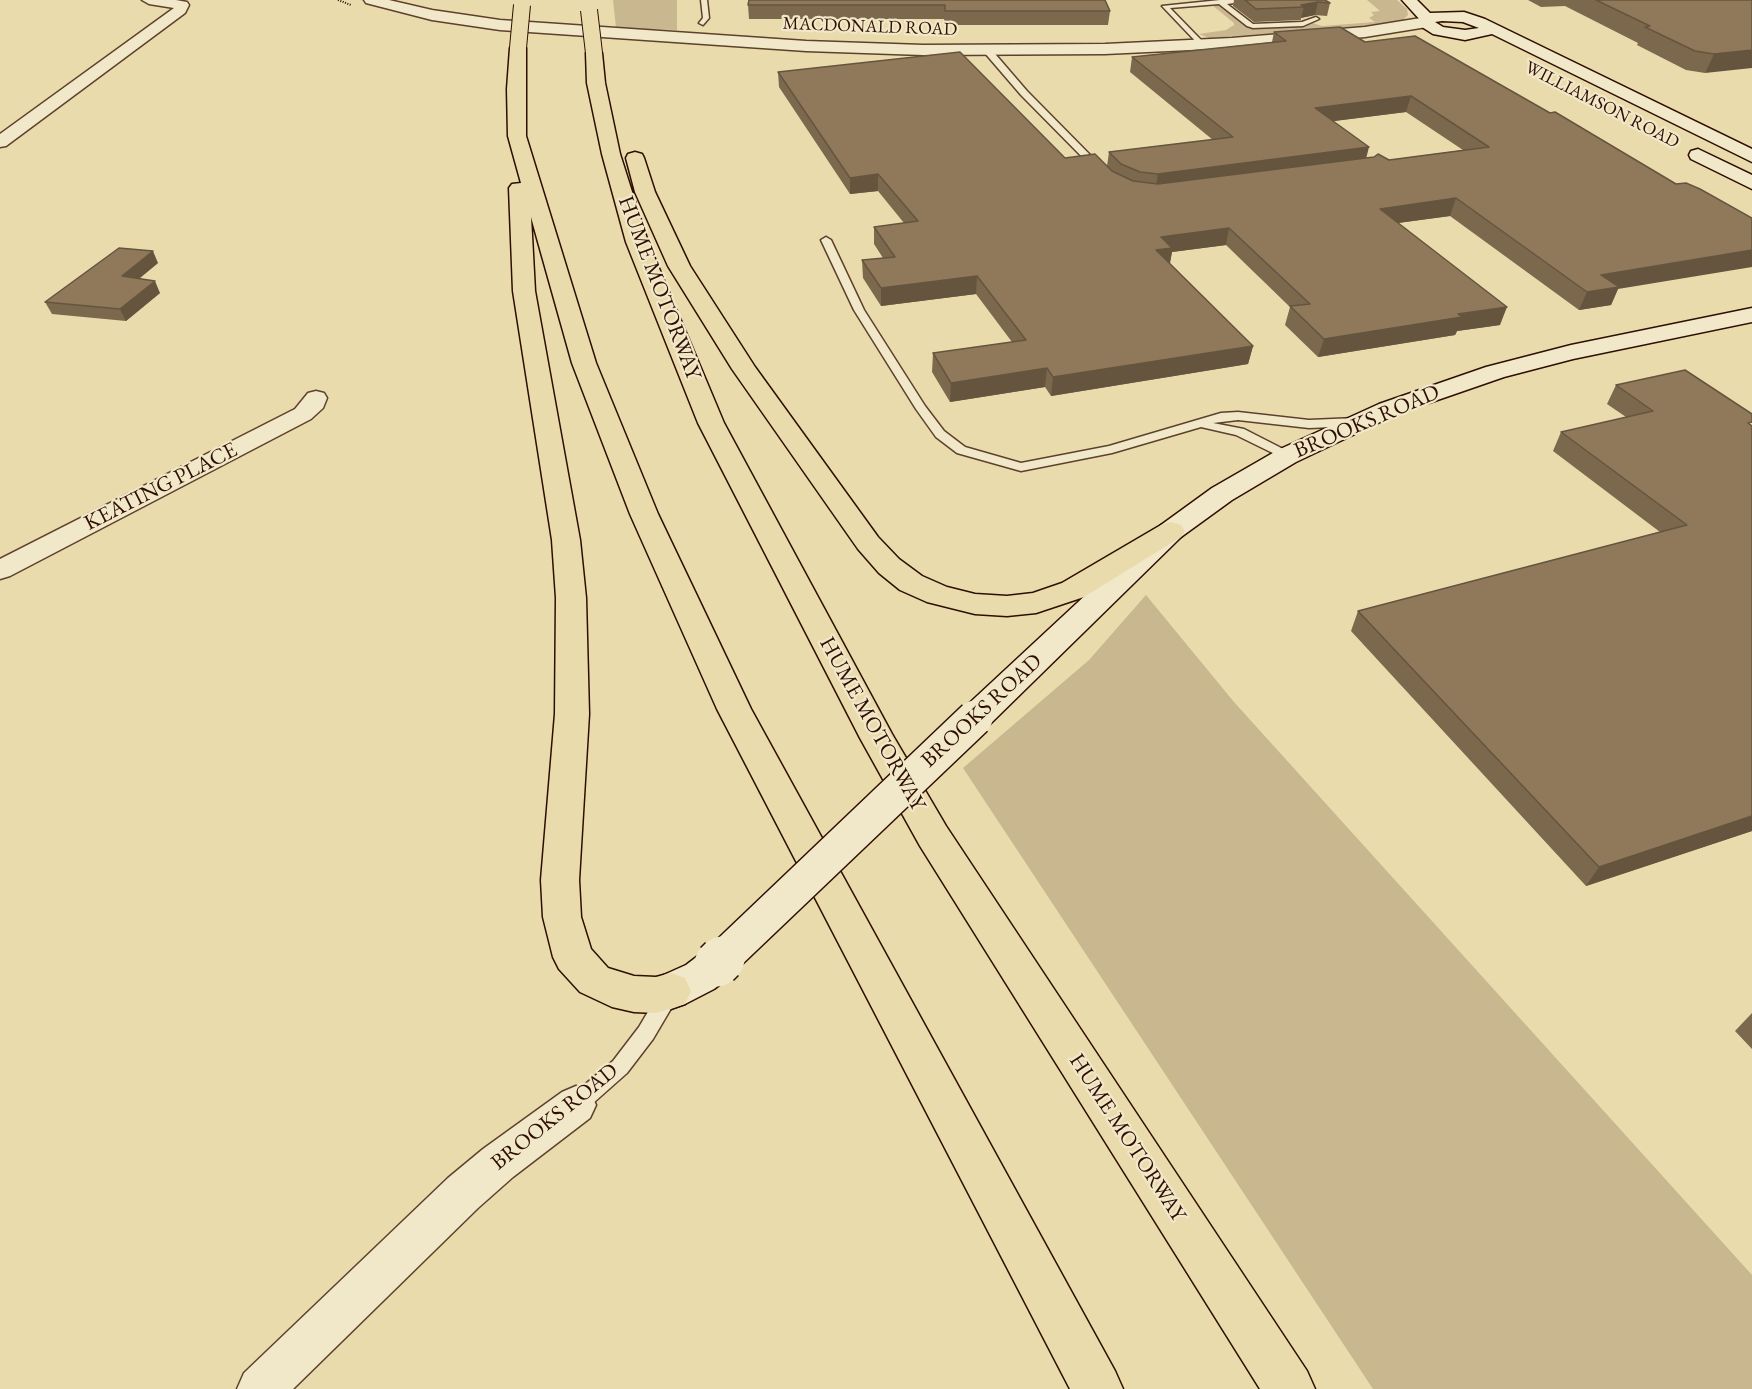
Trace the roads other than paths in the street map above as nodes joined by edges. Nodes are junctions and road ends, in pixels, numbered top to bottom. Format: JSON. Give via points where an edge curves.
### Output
{"nodes":[{"id":1,"x":149,"y":0,"type":"edge"},
{"id":2,"x":374,"y":0,"type":"edge"},
{"id":3,"x":704,"y":0,"type":"edge"},
{"id":4,"x":1158,"y":0,"type":"edge"},
{"id":5,"x":1255,"y":0,"type":"edge"},
{"id":6,"x":1408,"y":0,"type":"edge"},
{"id":7,"x":1425,"y":0,"type":"edge"},
{"id":8,"x":1214,"y":2,"type":"edge"},
{"id":9,"x":522,"y":3,"type":"edge"},
{"id":10,"x":589,"y":5,"type":"edge"},
{"id":11,"x":1165,"y":6,"type":"junction"},
{"id":12,"x":1464,"y":17,"type":"junction"},
{"id":13,"x":1316,"y":19,"type":"edge"},
{"id":14,"x":1427,"y":21,"type":"junction"},
{"id":15,"x":703,"y":23,"type":"dead end"},
{"id":16,"x":1485,"y":25,"type":"junction"},
{"id":17,"x":1365,"y":32,"type":"junction"},
{"id":18,"x":1446,"y":33,"type":"junction"},
{"id":19,"x":1201,"y":45,"type":"junction"},
{"id":20,"x":1492,"y":48,"type":"dead end"},
{"id":21,"x":987,"y":50,"type":"junction"},
{"id":22,"x":595,"y":68,"type":"junction"},
{"id":23,"x":517,"y":136,"type":"junction"},
{"id":24,"x":0,"y":142,"type":"edge"},
{"id":25,"x":1680,"y":146,"type":"dead end"},
{"id":26,"x":1752,"y":156,"type":"edge"},
{"id":27,"x":1109,"y":179,"type":"edge"},
{"id":28,"x":1752,"y":183,"type":"edge"},
{"id":29,"x":826,"y":240,"type":"dead end"},
{"id":30,"x":1752,"y":315,"type":"edge"},
{"id":31,"x":316,"y":398,"type":"dead end"},
{"id":32,"x":1360,"y":421,"type":"junction"},
{"id":33,"x":1185,"y":428,"type":"junction"},
{"id":34,"x":1287,"y":456,"type":"junction"},
{"id":35,"x":1171,"y":531,"type":"junction"},
{"id":36,"x":0,"y":570,"type":"edge"},
{"id":37,"x":671,"y":992,"type":"junction"},
{"id":38,"x":576,"y":1106,"type":"joint"},
{"id":39,"x":260,"y":1389,"type":"edge"},
{"id":40,"x":1097,"y":1389,"type":"edge"},
{"id":41,"x":1289,"y":1389,"type":"edge"}],
"edges":[{"from":1,"to":24,"type":"street","via":[[182,5]]},
{"from":2,"to":21,"type":"main road","name":"MACDONALD ROAD","via":[[432,15],[500,25],[806,46]]},
{"from":3,"to":15,"type":"lane"},
{"from":4,"to":11,"type":"lane"},
{"from":5,"to":8,"type":"lane"},
{"from":6,"to":14,"type":"main road"},
{"from":7,"to":12,"type":"main road"},
{"from":8,"to":11,"type":"lane"},
{"from":8,"to":13,"type":"lane","via":[[1253,26],[1303,24]]},
{"from":9,"to":23,"type":"highway","bridge":true},
{"from":10,"to":22,"type":"highway","name":"HUME MOTORWAY","bridge":true},
{"from":11,"to":19,"type":"lane"},
{"from":12,"to":14,"type":"main road","name":"MACDONALD ROAD","via":[[1442,16]]},
{"from":12,"to":16,"type":"main road","name":"WILLIAMSON ROAD"},
{"from":14,"to":17,"type":"main road","name":"MACDONALD ROAD"},
{"from":14,"to":18,"type":"main road"},
{"from":16,"to":18,"type":"main road","name":"MACDONALD ROAD","via":[[1488,29],[1480,34]]},
{"from":16,"to":26,"type":"main road","name":"WILLIAMSON ROAD"},
{"from":17,"to":18,"type":"main road","name":"MACDONALD ROAD"},
{"from":17,"to":19,"type":"main road","name":"MACDONALD ROAD"},
{"from":18,"to":20,"type":"main road"},
{"from":19,"to":21,"type":"main road","name":"MACDONALD ROAD"},
{"from":21,"to":27,"type":"lane"},
{"from":22,"to":35,"type":"highway","via":[[623,120],[645,192],[680,267],[744,369],[868,543],[900,575],[923,589],[956,600],[994,606],[1036,603],[1072,590]]},
{"from":22,"to":41,"type":"highway","name":"HUME MOTORWAY","via":[[611,154],[637,242],[711,423],[876,738],[933,836]]},
{"from":23,"to":37,"type":"highway","via":[[524,291],[566,540],[571,598],[572,714],[560,880],[562,917],[573,957],[594,980],[634,994]]},
{"from":23,"to":40,"type":"highway","via":[[584,363],[644,514],[734,709]]},
{"from":25,"to":28,"type":"main road","name":"WILLIAMSON ROAD"},
{"from":29,"to":33,"type":"lane","via":[[859,310],[920,407],[940,434],[962,450],[1021,467],[1112,449]]},
{"from":30,"to":32,"type":"main road","name":"BROOKS ROAD","via":[[1538,360],[1446,387]]},
{"from":31,"to":36,"type":"street","name":"KEATING PLACE","via":[[315,404],[303,414]]},
{"from":32,"to":33,"type":"lane","via":[[1309,424],[1229,416]]},
{"from":32,"to":34,"type":"main road","name":"BROOKS ROAD"},
{"from":33,"to":34,"type":"lane","via":[[1225,427]]},
{"from":34,"to":35,"type":"main road","name":"BROOKS ROAD","via":[[1222,494]]},
{"from":35,"to":37,"type":"main road","name":"BROOKS ROAD","bridge":true,"via":[[717,964]]},
{"from":37,"to":38,"type":"lane","name":"BROOKS ROAD","via":[[620,1067]]},
{"from":38,"to":39,"type":"street","name":"BROOKS ROAD","via":[[463,1193]]}]}
